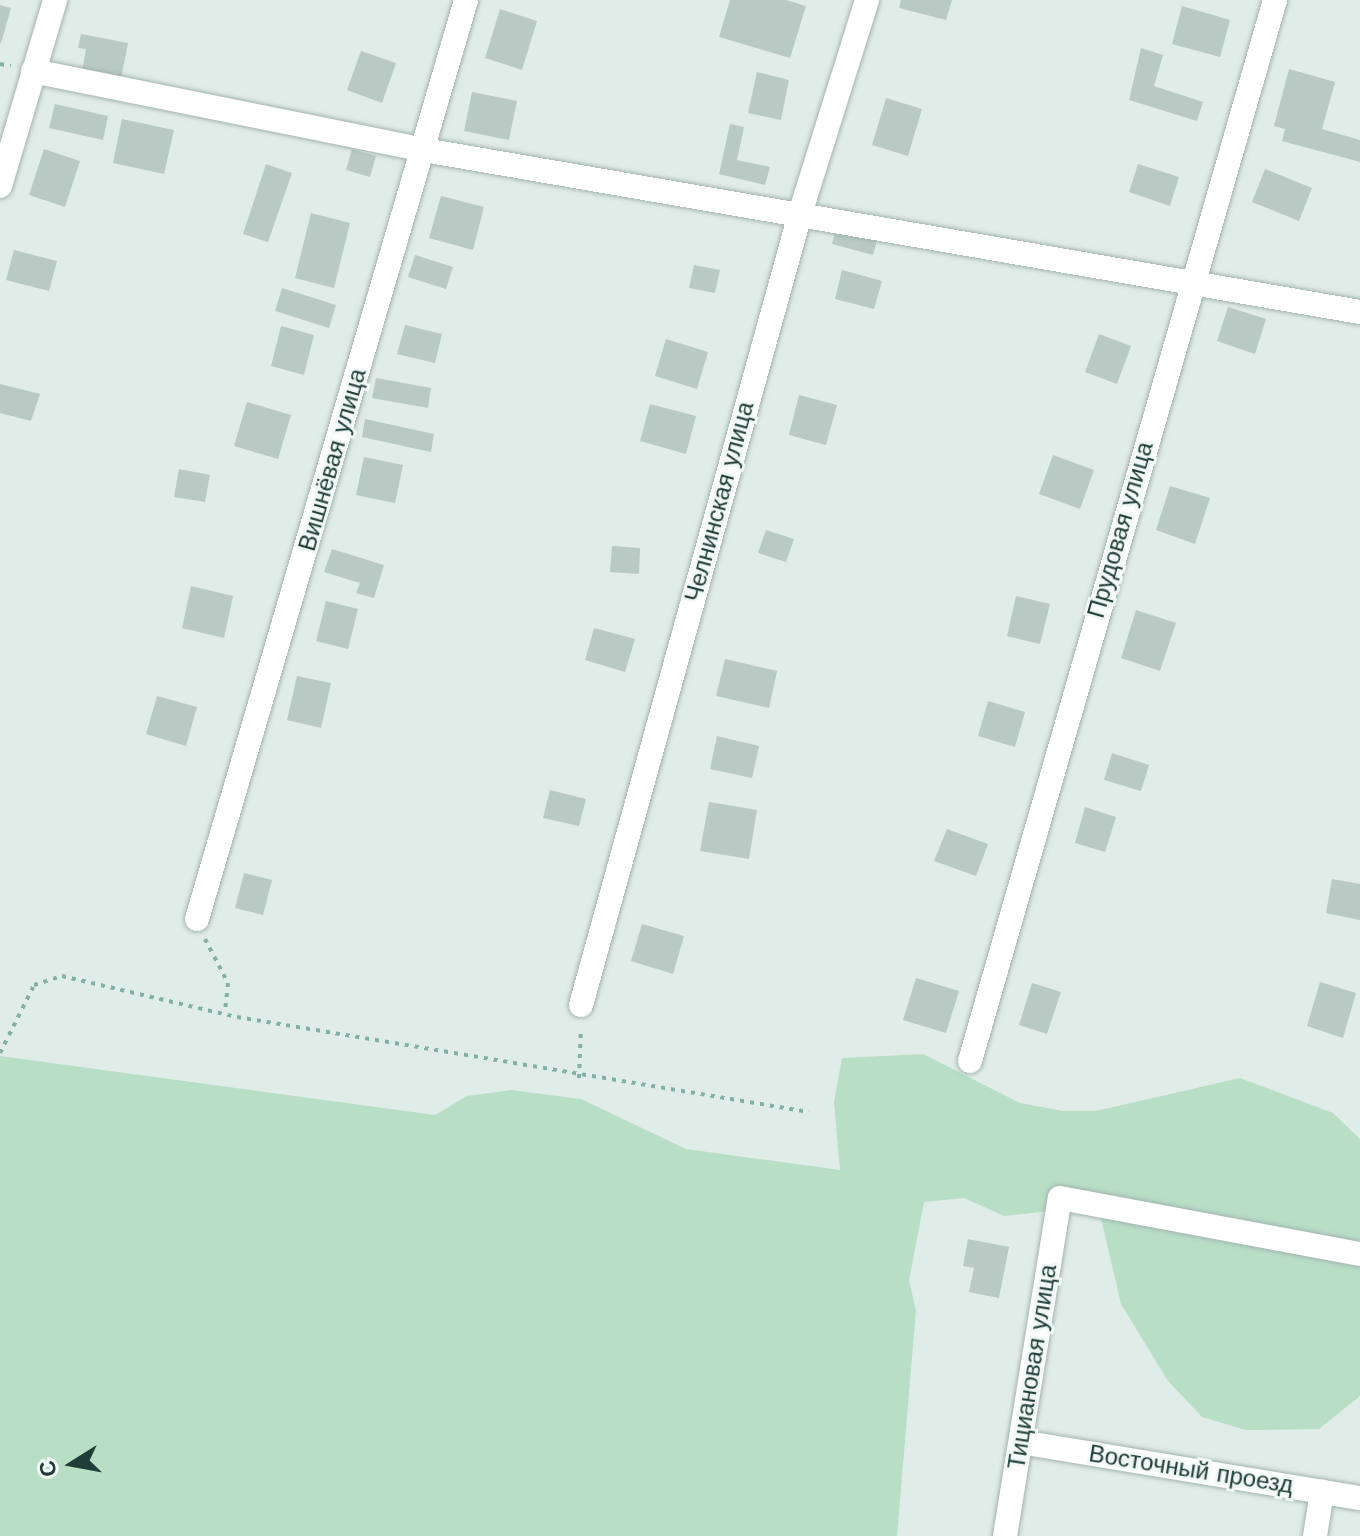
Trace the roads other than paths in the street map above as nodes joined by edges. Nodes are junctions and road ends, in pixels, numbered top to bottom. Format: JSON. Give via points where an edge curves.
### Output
{"nodes":[{"id":1,"x":55,"y":0,"type":"edge"},
{"id":2,"x":466,"y":0,"type":"edge"},
{"id":3,"x":867,"y":0,"type":"edge"},
{"id":4,"x":1275,"y":0,"type":"edge"},
{"id":5,"x":33,"y":71,"type":"junction"},
{"id":6,"x":424,"y":150,"type":"junction"},
{"id":7,"x":0,"y":186,"type":"edge"},
{"id":8,"x":800,"y":214,"type":"junction"},
{"id":9,"x":1192,"y":284,"type":"junction"},
{"id":10,"x":1360,"y":312,"type":"edge"},
{"id":11,"x":197,"y":919,"type":"road end"},
{"id":12,"x":581,"y":1005,"type":"road end"},
{"id":13,"x":970,"y":1061,"type":"dead end"},
{"id":14,"x":1360,"y":1254,"type":"edge"},
{"id":15,"x":1021,"y":1442,"type":"junction"},
{"id":16,"x":1322,"y":1492,"type":"junction"},
{"id":17,"x":1360,"y":1498,"type":"edge"},
{"id":18,"x":1005,"y":1536,"type":"edge"},
{"id":19,"x":1315,"y":1536,"type":"edge"}],
"edges":[{"from":1,"to":5,"type":"street"},
{"from":2,"to":6,"type":"street","name":"Вишнёвая улица"},
{"from":3,"to":8,"type":"street","name":"Челнинская улица"},
{"from":4,"to":9,"type":"street","name":"Прудовая улица"},
{"from":5,"to":6,"type":"street"},
{"from":5,"to":7,"type":"street"},
{"from":6,"to":8,"type":"street"},
{"from":6,"to":11,"type":"street","name":"Вишнёвая улица"},
{"from":8,"to":9,"type":"street"},
{"from":8,"to":12,"type":"street","name":"Челнинская улица"},
{"from":9,"to":10,"type":"street"},
{"from":9,"to":13,"type":"street","name":"Прудовая улица"},
{"from":14,"to":15,"type":"street","name":"Тициановая улица","via":[[1060,1198]]},
{"from":15,"to":16,"type":"street","name":"Восточный проезд"},
{"from":15,"to":18,"type":"street","name":"Тициановая улица"},
{"from":16,"to":17,"type":"street","name":"Восточный проезд"},
{"from":16,"to":19,"type":"street"}]}
